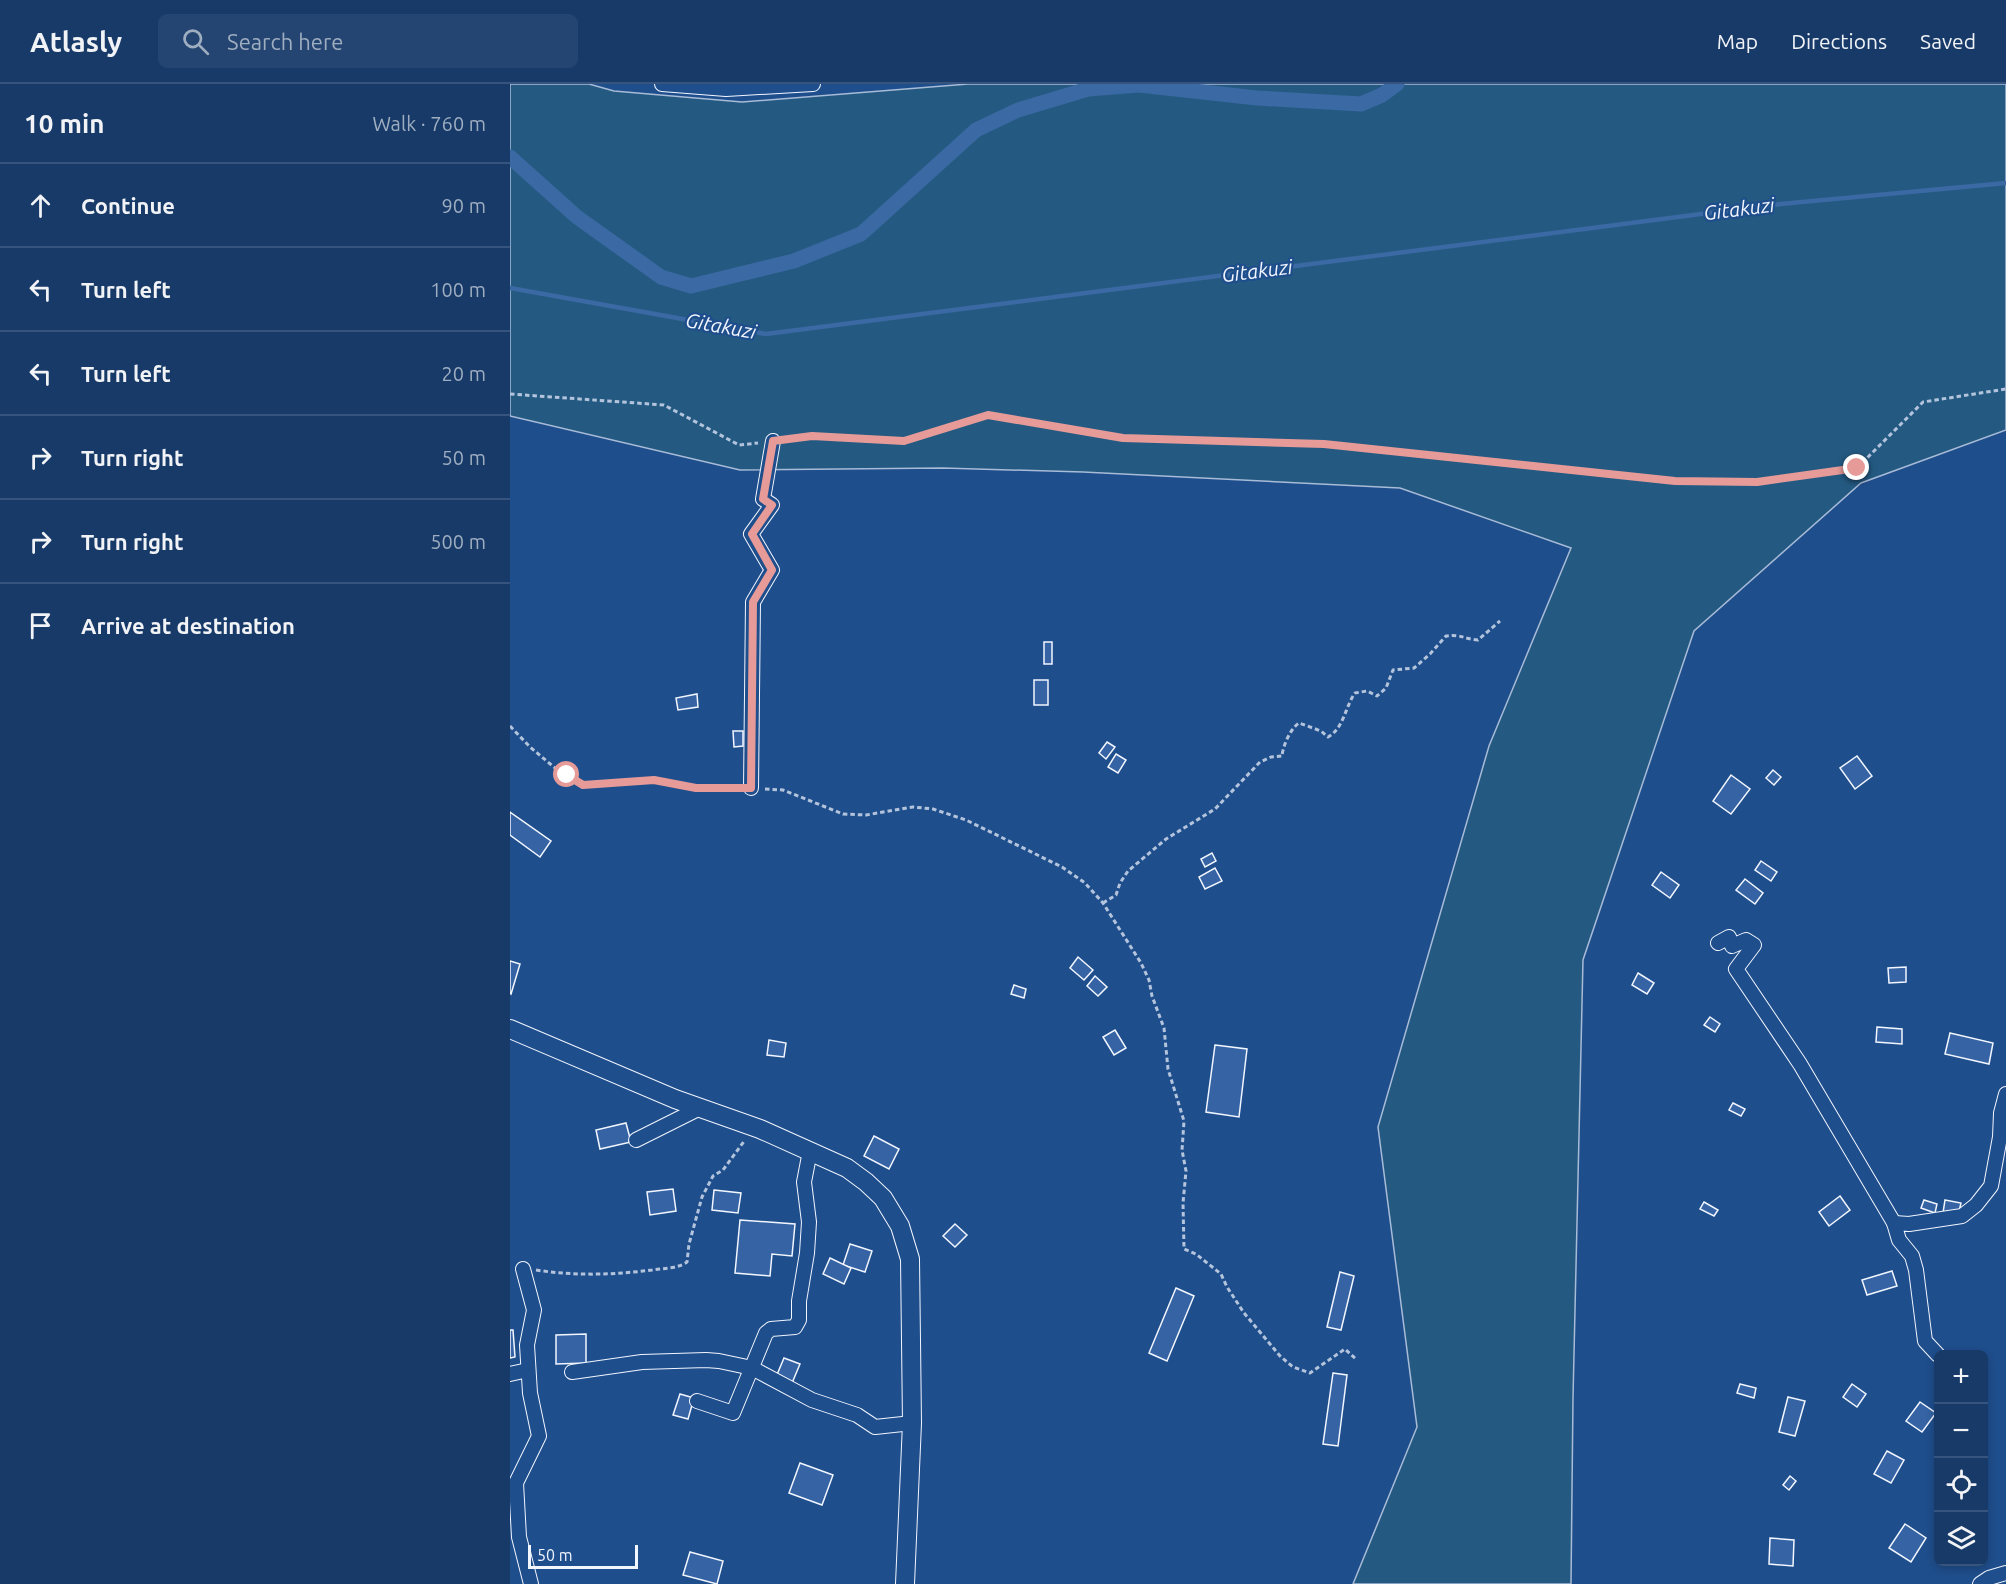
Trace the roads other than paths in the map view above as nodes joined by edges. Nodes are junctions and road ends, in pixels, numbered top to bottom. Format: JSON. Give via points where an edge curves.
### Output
{"nodes":[{"id":1,"x":662,"y":84,"type":"edge"},
{"id":2,"x":813,"y":84,"type":"edge"},
{"id":3,"x":773,"y":441,"type":"road end"},
{"id":4,"x":751,"y":788,"type":"road end"},
{"id":5,"x":1718,"y":942,"type":"dead end"},
{"id":6,"x":510,"y":1029,"type":"edge"},
{"id":7,"x":2006,"y":1094,"type":"edge"},
{"id":8,"x":700,"y":1108,"type":"junction"},
{"id":9,"x":636,"y":1140,"type":"dead end"},
{"id":10,"x":810,"y":1151,"type":"junction"},
{"id":11,"x":1894,"y":1224,"type":"junction"},
{"id":12,"x":523,"y":1269,"type":"road end"},
{"id":13,"x":1934,"y":1351,"type":"edge"},
{"id":14,"x":752,"y":1368,"type":"junction"},
{"id":15,"x":528,"y":1370,"type":"junction"},
{"id":16,"x":572,"y":1372,"type":"dead end"},
{"id":17,"x":510,"y":1374,"type":"edge"},
{"id":18,"x":697,"y":1401,"type":"dead end"},
{"id":19,"x":912,"y":1423,"type":"junction"},
{"id":20,"x":2006,"y":1573,"type":"edge"},
{"id":21,"x":531,"y":1584,"type":"edge"},
{"id":22,"x":905,"y":1584,"type":"edge"},
{"id":23,"x":1980,"y":1584,"type":"edge"}],
"edges":[{"from":1,"to":2,"type":"street","via":[[726,89]]},
{"from":3,"to":4,"type":"street","via":[[763,499],[772,505],[752,534],[772,570],[753,602]]},
{"from":5,"to":11,"type":"street","via":[[1728,937],[1732,946],[1746,940],[1754,945],[1736,969],[1800,1064]]},
{"from":6,"to":8,"type":"main road"},
{"from":7,"to":11,"type":"street","via":[[1990,1186],[1976,1205],[1962,1216]]},
{"from":8,"to":9,"type":"street"},
{"from":8,"to":10,"type":"main road"},
{"from":10,"to":14,"type":"street","via":[[804,1182],[809,1221],[807,1253],[798,1323],[795,1327],[768,1331]]},
{"from":10,"to":19,"type":"main road","via":[[867,1182],[884,1198],[906,1241],[910,1259]]},
{"from":11,"to":13,"type":"street","via":[[1899,1240],[1912,1256],[1925,1341]]},
{"from":12,"to":15,"type":"street","via":[[534,1310],[527,1345]]},
{"from":14,"to":16,"type":"street","via":[[706,1360],[642,1362]]},
{"from":14,"to":18,"type":"street","via":[[733,1413]]},
{"from":14,"to":19,"type":"street","via":[[812,1400],[875,1426]]},
{"from":15,"to":17,"type":"street"},
{"from":15,"to":21,"type":"street","via":[[539,1436],[516,1483],[519,1537]]},
{"from":19,"to":22,"type":"main road"},
{"from":20,"to":23,"type":"street"}]}
